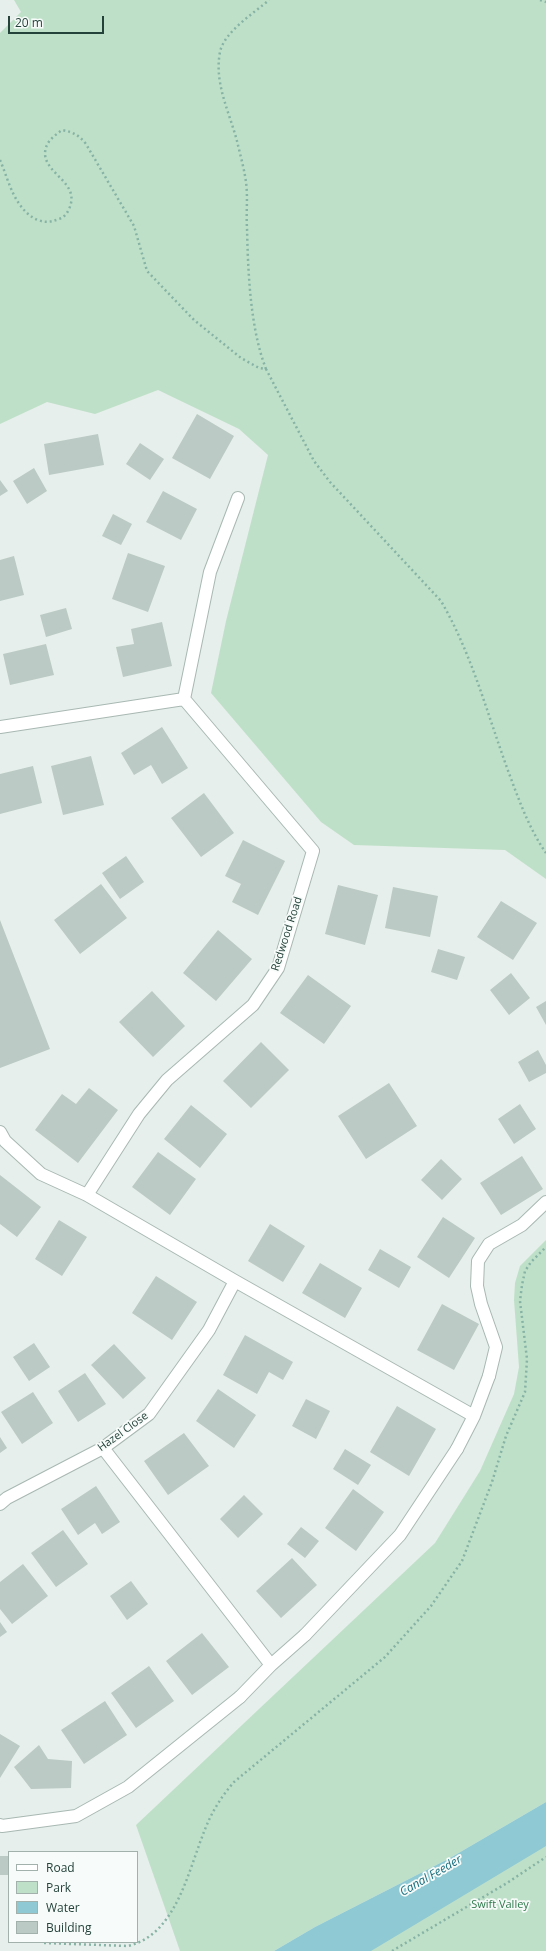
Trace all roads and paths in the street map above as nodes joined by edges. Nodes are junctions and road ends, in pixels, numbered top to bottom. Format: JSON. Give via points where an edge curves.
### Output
{"nodes":[{"id":1,"x":269,"y":0,"type":"edge"},
{"id":2,"x":540,"y":0,"type":"edge"},
{"id":3,"x":546,"y":2,"type":"edge"},
{"id":4,"x":0,"y":160,"type":"edge"},
{"id":5,"x":266,"y":369,"type":"junction"},
{"id":6,"x":238,"y":498,"type":"dead end"},
{"id":7,"x":184,"y":699,"type":"junction"},
{"id":8,"x":0,"y":727,"type":"edge"},
{"id":9,"x":546,"y":853,"type":"edge"},
{"id":10,"x":0,"y":1132,"type":"edge"},
{"id":11,"x":87,"y":1195,"type":"junction"},
{"id":12,"x":546,"y":1202,"type":"edge"},
{"id":13,"x":546,"y":1248,"type":"edge"},
{"id":14,"x":234,"y":1281,"type":"junction"},
{"id":15,"x":474,"y":1416,"type":"junction"},
{"id":16,"x":103,"y":1448,"type":"junction"},
{"id":17,"x":0,"y":1504,"type":"edge"},
{"id":18,"x":271,"y":1665,"type":"junction"},
{"id":19,"x":0,"y":1825,"type":"edge"},
{"id":20,"x":546,"y":1857,"type":"edge"},
{"id":21,"x":44,"y":1943,"type":"dead end"},
{"id":22,"x":392,"y":1951,"type":"edge"}],
"edges":[{"from":1,"to":5,"type":"path","via":[[224,42],[220,51],[218,77],[245,178],[250,283],[256,334]]},
{"from":2,"to":3,"type":"path"},
{"from":4,"to":5,"type":"path","via":[[22,208],[32,218],[50,223],[68,213],[72,199],[70,190],[45,154],[47,144],[62,130],[72,131],[80,137],[134,226],[147,271],[194,320],[241,358]]},
{"from":5,"to":9,"type":"path","via":[[314,461],[372,529],[441,602],[452,620],[475,674],[516,792],[529,824]]},
{"from":6,"to":7,"type":"street","via":[[210,572]]},
{"from":7,"to":8,"type":"street"},
{"from":7,"to":11,"type":"street","name":"Redwood Road","via":[[313,851],[278,968],[253,1005],[167,1080],[139,1114]]},
{"from":10,"to":11,"type":"street","via":[[5,1141],[41,1174]]},
{"from":11,"to":14,"type":"street"},
{"from":12,"to":15,"type":"street","via":[[522,1225],[489,1244],[478,1261],[477,1286],[496,1348]]},
{"from":13,"to":21,"type":"path","via":[[528,1266],[522,1285],[520,1301],[528,1359],[525,1392],[506,1436],[492,1482],[462,1561],[449,1582],[385,1657],[231,1786],[212,1813],[178,1900],[166,1919],[151,1935],[141,1943],[128,1946]]},
{"from":14,"to":15,"type":"street"},
{"from":14,"to":16,"type":"street","name":"Hazel Close","via":[[209,1330],[149,1414]]},
{"from":15,"to":18,"type":"street","via":[[457,1449],[400,1535],[305,1635]]},
{"from":16,"to":17,"type":"street","name":"Hazel Close"},
{"from":16,"to":18,"type":"street"},
{"from":18,"to":19,"type":"street","via":[[240,1698],[128,1787],[76,1816]]},
{"from":20,"to":22,"type":"path"}]}
